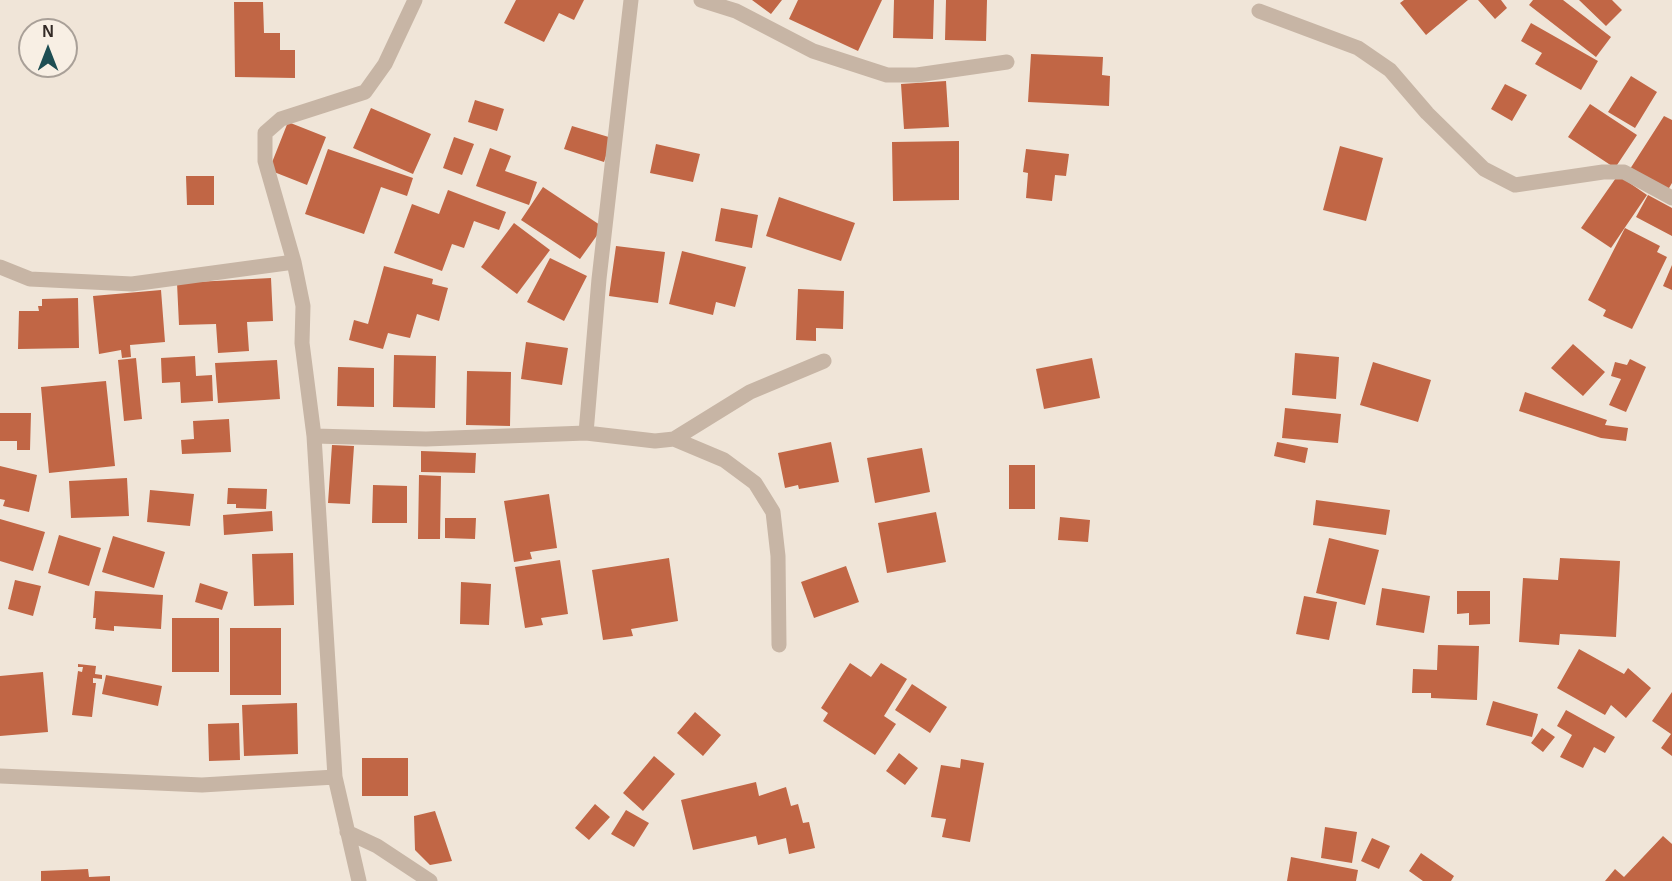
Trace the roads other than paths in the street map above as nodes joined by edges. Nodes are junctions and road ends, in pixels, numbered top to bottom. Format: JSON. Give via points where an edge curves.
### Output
{"nodes":[{"id":1,"x":415,"y":0,"type":"edge"},
{"id":2,"x":631,"y":0,"type":"edge"},
{"id":3,"x":701,"y":0,"type":"edge"},
{"id":4,"x":1258,"y":11,"type":"dead end"},
{"id":5,"x":1007,"y":62,"type":"dead end"},
{"id":6,"x":1672,"y":198,"type":"edge"},
{"id":7,"x":294,"y":262,"type":"junction"},
{"id":8,"x":0,"y":267,"type":"edge"},
{"id":9,"x":825,"y":361,"type":"dead end"},
{"id":10,"x":586,"y":433,"type":"junction"},
{"id":11,"x":314,"y":436,"type":"junction"},
{"id":12,"x":674,"y":439,"type":"junction"},
{"id":13,"x":779,"y":645,"type":"dead end"},
{"id":14,"x":0,"y":776,"type":"edge"},
{"id":15,"x":335,"y":777,"type":"junction"},
{"id":16,"x":347,"y":832,"type":"junction"},
{"id":17,"x":359,"y":881,"type":"edge"},
{"id":18,"x":430,"y":881,"type":"edge"}],
"edges":[{"from":1,"to":7,"type":"street","via":[[385,64],[365,93],[281,119],[265,133],[265,161]]},
{"from":2,"to":10,"type":"street"},
{"from":3,"to":5,"type":"street","via":[[736,11],[813,51],[887,75],[917,75]]},
{"from":4,"to":6,"type":"street","via":[[1366,54],[1390,70],[1484,169],[1515,185],[1624,172]]},
{"from":7,"to":8,"type":"street","via":[[132,284],[30,279]]},
{"from":7,"to":11,"type":"street","via":[[303,306],[302,343]]},
{"from":9,"to":12,"type":"street","via":[[750,392]]},
{"from":10,"to":11,"type":"street","via":[[426,439]]},
{"from":10,"to":12,"type":"street","via":[[655,441]]},
{"from":11,"to":15,"type":"street"},
{"from":12,"to":13,"type":"street","via":[[723,460],[755,483],[773,512],[778,556]]},
{"from":14,"to":15,"type":"street","via":[[202,785]]},
{"from":15,"to":16,"type":"street"},
{"from":16,"to":17,"type":"street"},
{"from":16,"to":18,"type":"street","via":[[377,846]]}]}
